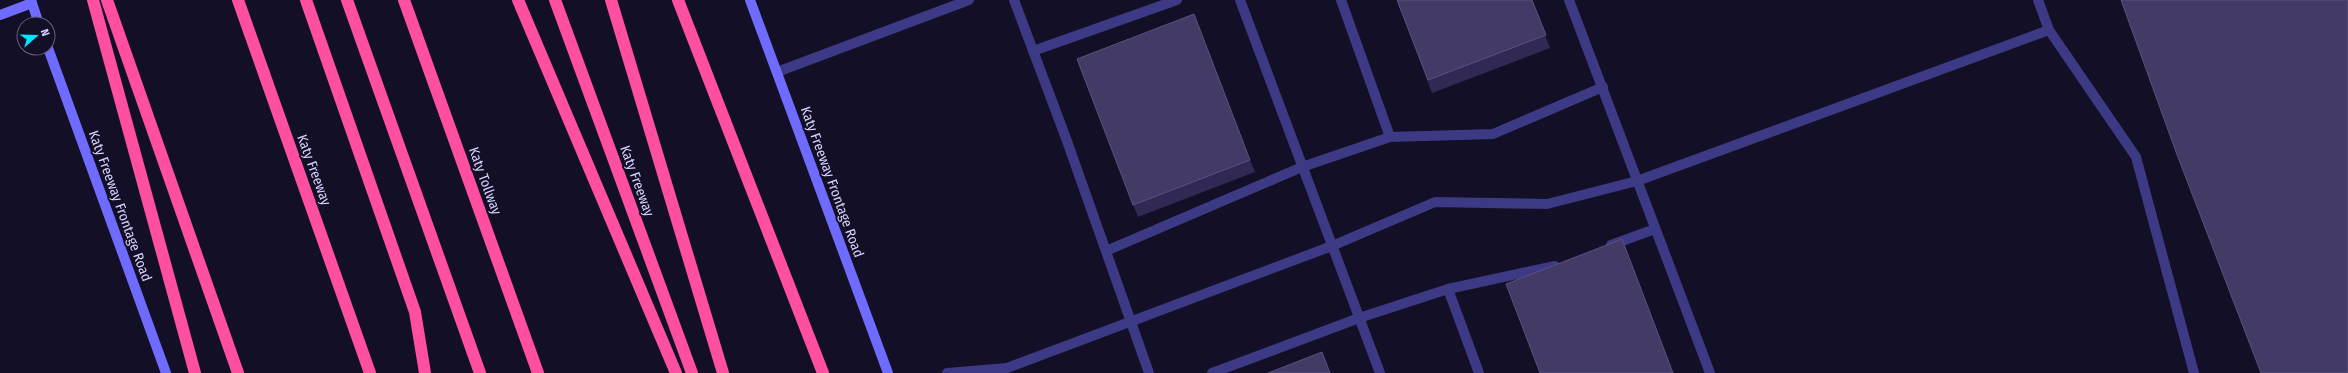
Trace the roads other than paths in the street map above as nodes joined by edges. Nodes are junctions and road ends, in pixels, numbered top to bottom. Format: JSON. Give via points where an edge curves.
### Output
{"nodes":[{"id":1,"x":93,"y":0,"type":"edge"},
{"id":2,"x":107,"y":0,"type":"edge"},
{"id":3,"x":238,"y":0,"type":"edge"},
{"id":4,"x":306,"y":0,"type":"edge"},
{"id":5,"x":347,"y":0,"type":"edge"},
{"id":6,"x":404,"y":0,"type":"edge"},
{"id":7,"x":518,"y":0,"type":"edge"},
{"id":8,"x":555,"y":0,"type":"edge"},
{"id":9,"x":611,"y":0,"type":"edge"},
{"id":10,"x":678,"y":0,"type":"edge"},
{"id":11,"x":750,"y":0,"type":"edge"},
{"id":12,"x":969,"y":0,"type":"edge"},
{"id":13,"x":1014,"y":0,"type":"edge"},
{"id":14,"x":1177,"y":0,"type":"edge"},
{"id":15,"x":1240,"y":0,"type":"edge"},
{"id":16,"x":1341,"y":0,"type":"edge"},
{"id":17,"x":1569,"y":0,"type":"edge"},
{"id":18,"x":2038,"y":0,"type":"edge"},
{"id":19,"x":31,"y":2,"type":"edge"},
{"id":20,"x":0,"y":15,"type":"edge"},
{"id":21,"x":37,"y":16,"type":"edge"},
{"id":22,"x":2049,"y":30,"type":"junction"},
{"id":23,"x":1033,"y":51,"type":"junction"},
{"id":24,"x":51,"y":56,"type":"edge"},
{"id":25,"x":777,"y":72,"type":"junction"},
{"id":26,"x":1603,"y":87,"type":"junction"},
{"id":27,"x":1390,"y":137,"type":"junction"},
{"id":28,"x":1302,"y":167,"type":"junction"},
{"id":29,"x":1636,"y":181,"type":"junction"},
{"id":30,"x":1655,"y":229,"type":"junction"},
{"id":31,"x":1332,"y":246,"type":"junction"},
{"id":32,"x":1598,"y":250,"type":"edge"},
{"id":33,"x":1106,"y":251,"type":"junction"},
{"id":34,"x":1563,"y":263,"type":"edge"},
{"id":35,"x":1448,"y":289,"type":"junction"},
{"id":36,"x":1359,"y":318,"type":"junction"},
{"id":37,"x":1130,"y":322,"type":"junction"},
{"id":38,"x":166,"y":373,"type":"edge"},
{"id":39,"x":195,"y":373,"type":"edge"},
{"id":40,"x":238,"y":373,"type":"edge"},
{"id":41,"x":370,"y":373,"type":"edge"},
{"id":42,"x":425,"y":373,"type":"edge"},
{"id":43,"x":480,"y":373,"type":"edge"},
{"id":44,"x":538,"y":373,"type":"edge"},
{"id":45,"x":676,"y":373,"type":"edge"},
{"id":46,"x":692,"y":373,"type":"edge"},
{"id":47,"x":723,"y":373,"type":"edge"},
{"id":48,"x":823,"y":373,"type":"edge"},
{"id":49,"x":888,"y":373,"type":"edge"},
{"id":50,"x":947,"y":373,"type":"edge"},
{"id":51,"x":1149,"y":373,"type":"edge"},
{"id":52,"x":1212,"y":373,"type":"edge"},
{"id":53,"x":1380,"y":373,"type":"edge"},
{"id":54,"x":1479,"y":373,"type":"edge"},
{"id":55,"x":1710,"y":373,"type":"edge"},
{"id":56,"x":2194,"y":373,"type":"edge"}],
"edges":[{"from":1,"to":39,"type":"highway"},
{"from":2,"to":40,"type":"highway"},
{"from":3,"to":41,"type":"highway","name":"Katy Freeway"},
{"from":4,"to":42,"type":"highway","via":[[415,312]]},
{"from":5,"to":43,"type":"highway"},
{"from":6,"to":44,"type":"highway","name":"Katy Tollway"},
{"from":7,"to":45,"type":"highway"},
{"from":8,"to":46,"type":"highway","name":"Katy Freeway"},
{"from":9,"to":47,"type":"highway"},
{"from":10,"to":48,"type":"highway"},
{"from":11,"to":25,"type":"main road","name":"Katy Freeway Frontage Road"},
{"from":12,"to":25,"type":"lane"},
{"from":13,"to":23,"type":"lane"},
{"from":14,"to":23,"type":"lane"},
{"from":15,"to":28,"type":"lane"},
{"from":16,"to":27,"type":"lane"},
{"from":17,"to":26,"type":"lane"},
{"from":18,"to":22,"type":"lane"},
{"from":19,"to":20,"type":"main road"},
{"from":19,"to":21,"type":"main road"},
{"from":22,"to":29,"type":"lane"},
{"from":22,"to":56,"type":"lane","via":[[2136,157]]},
{"from":23,"to":33,"type":"lane"},
{"from":24,"to":38,"type":"main road","name":"Katy Freeway Frontage Road"},
{"from":25,"to":49,"type":"main road","name":"Katy Freeway Frontage Road"},
{"from":26,"to":27,"type":"lane","via":[[1493,134]]},
{"from":26,"to":29,"type":"lane"},
{"from":27,"to":28,"type":"lane"},
{"from":28,"to":31,"type":"lane"},
{"from":28,"to":33,"type":"lane"},
{"from":29,"to":30,"type":"lane"},
{"from":29,"to":31,"type":"lane","via":[[1547,204],[1435,202]]},
{"from":30,"to":32,"type":"lane"},
{"from":30,"to":55,"type":"lane"},
{"from":31,"to":36,"type":"lane"},
{"from":31,"to":37,"type":"lane"},
{"from":33,"to":37,"type":"lane"},
{"from":34,"to":35,"type":"lane"},
{"from":35,"to":36,"type":"lane"},
{"from":35,"to":54,"type":"lane"},
{"from":36,"to":52,"type":"lane"},
{"from":36,"to":53,"type":"lane"},
{"from":37,"to":50,"type":"lane","via":[[1007,368]]},
{"from":37,"to":51,"type":"lane"}]}
